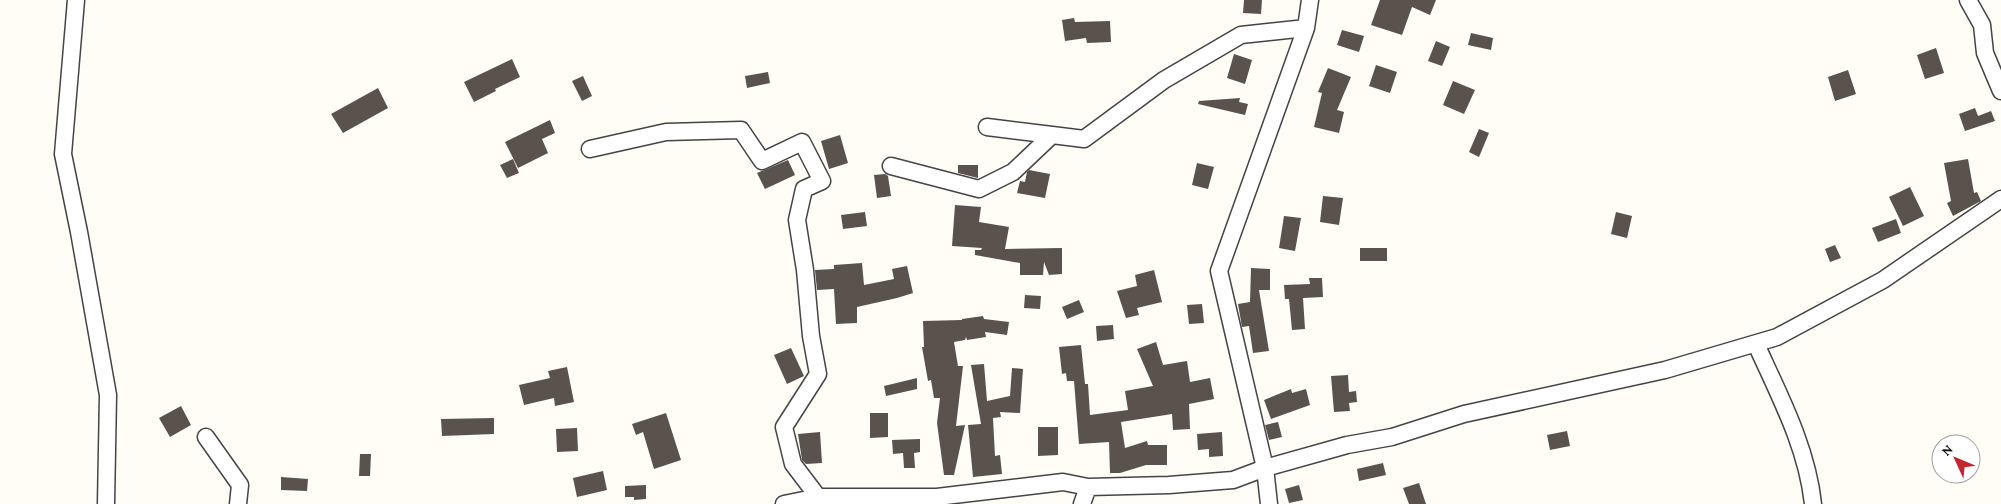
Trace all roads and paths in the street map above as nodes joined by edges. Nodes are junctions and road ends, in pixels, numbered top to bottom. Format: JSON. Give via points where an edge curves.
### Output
{"nodes":[{"id":1,"x":76,"y":0,"type":"edge"},
{"id":2,"x":1310,"y":0,"type":"edge"},
{"id":3,"x":1968,"y":0,"type":"edge"},
{"id":4,"x":1306,"y":28,"type":"junction"},
{"id":5,"x":2001,"y":91,"type":"edge"},
{"id":6,"x":987,"y":127,"type":"dead end"},
{"id":7,"x":1052,"y":135,"type":"junction"},
{"id":8,"x":590,"y":149,"type":"dead end"},
{"id":9,"x":891,"y":166,"type":"dead end"},
{"id":10,"x":2001,"y":199,"type":"edge"},
{"id":11,"x":1756,"y":344,"type":"junction"},
{"id":12,"x":206,"y":437,"type":"dead end"},
{"id":13,"x":1265,"y":468,"type":"junction"},
{"id":14,"x":1088,"y":487,"type":"junction"},
{"id":15,"x":818,"y":496,"type":"junction"},
{"id":16,"x":106,"y":504,"type":"edge"},
{"id":17,"x":238,"y":504,"type":"edge"},
{"id":18,"x":784,"y":504,"type":"edge"},
{"id":19,"x":1082,"y":504,"type":"edge"},
{"id":20,"x":1269,"y":504,"type":"edge"},
{"id":21,"x":1813,"y":504,"type":"edge"}],
"edges":[{"from":1,"to":16,"type":"street","via":[[63,154],[108,395]]},
{"from":2,"to":4,"type":"street"},
{"from":3,"to":5,"type":"street","via":[[1982,25],[1985,53]]},
{"from":4,"to":7,"type":"street","via":[[1241,35],[1164,80],[1084,139]]},
{"from":4,"to":13,"type":"street","via":[[1219,272]]},
{"from":6,"to":7,"type":"street"},
{"from":7,"to":9,"type":"street","via":[[1012,172],[979,189]]},
{"from":8,"to":15,"type":"street","via":[[666,132],[741,130],[762,161],[802,142],[822,181],[804,189],[797,220],[818,374],[784,427],[793,464]]},
{"from":10,"to":11,"type":"street","via":[[1883,280],[1777,337]]},
{"from":11,"to":13,"type":"street","via":[[1665,370],[1464,414],[1392,437],[1347,445]]},
{"from":11,"to":21,"type":"street","via":[[1799,442],[1810,478]]},
{"from":12,"to":17,"type":"street","via":[[240,485]]},
{"from":13,"to":14,"type":"street","via":[[1233,480]]},
{"from":13,"to":20,"type":"street"},
{"from":14,"to":15,"type":"street","via":[[1063,482],[937,496]]},
{"from":14,"to":19,"type":"street"},
{"from":15,"to":18,"type":"street"}]}
